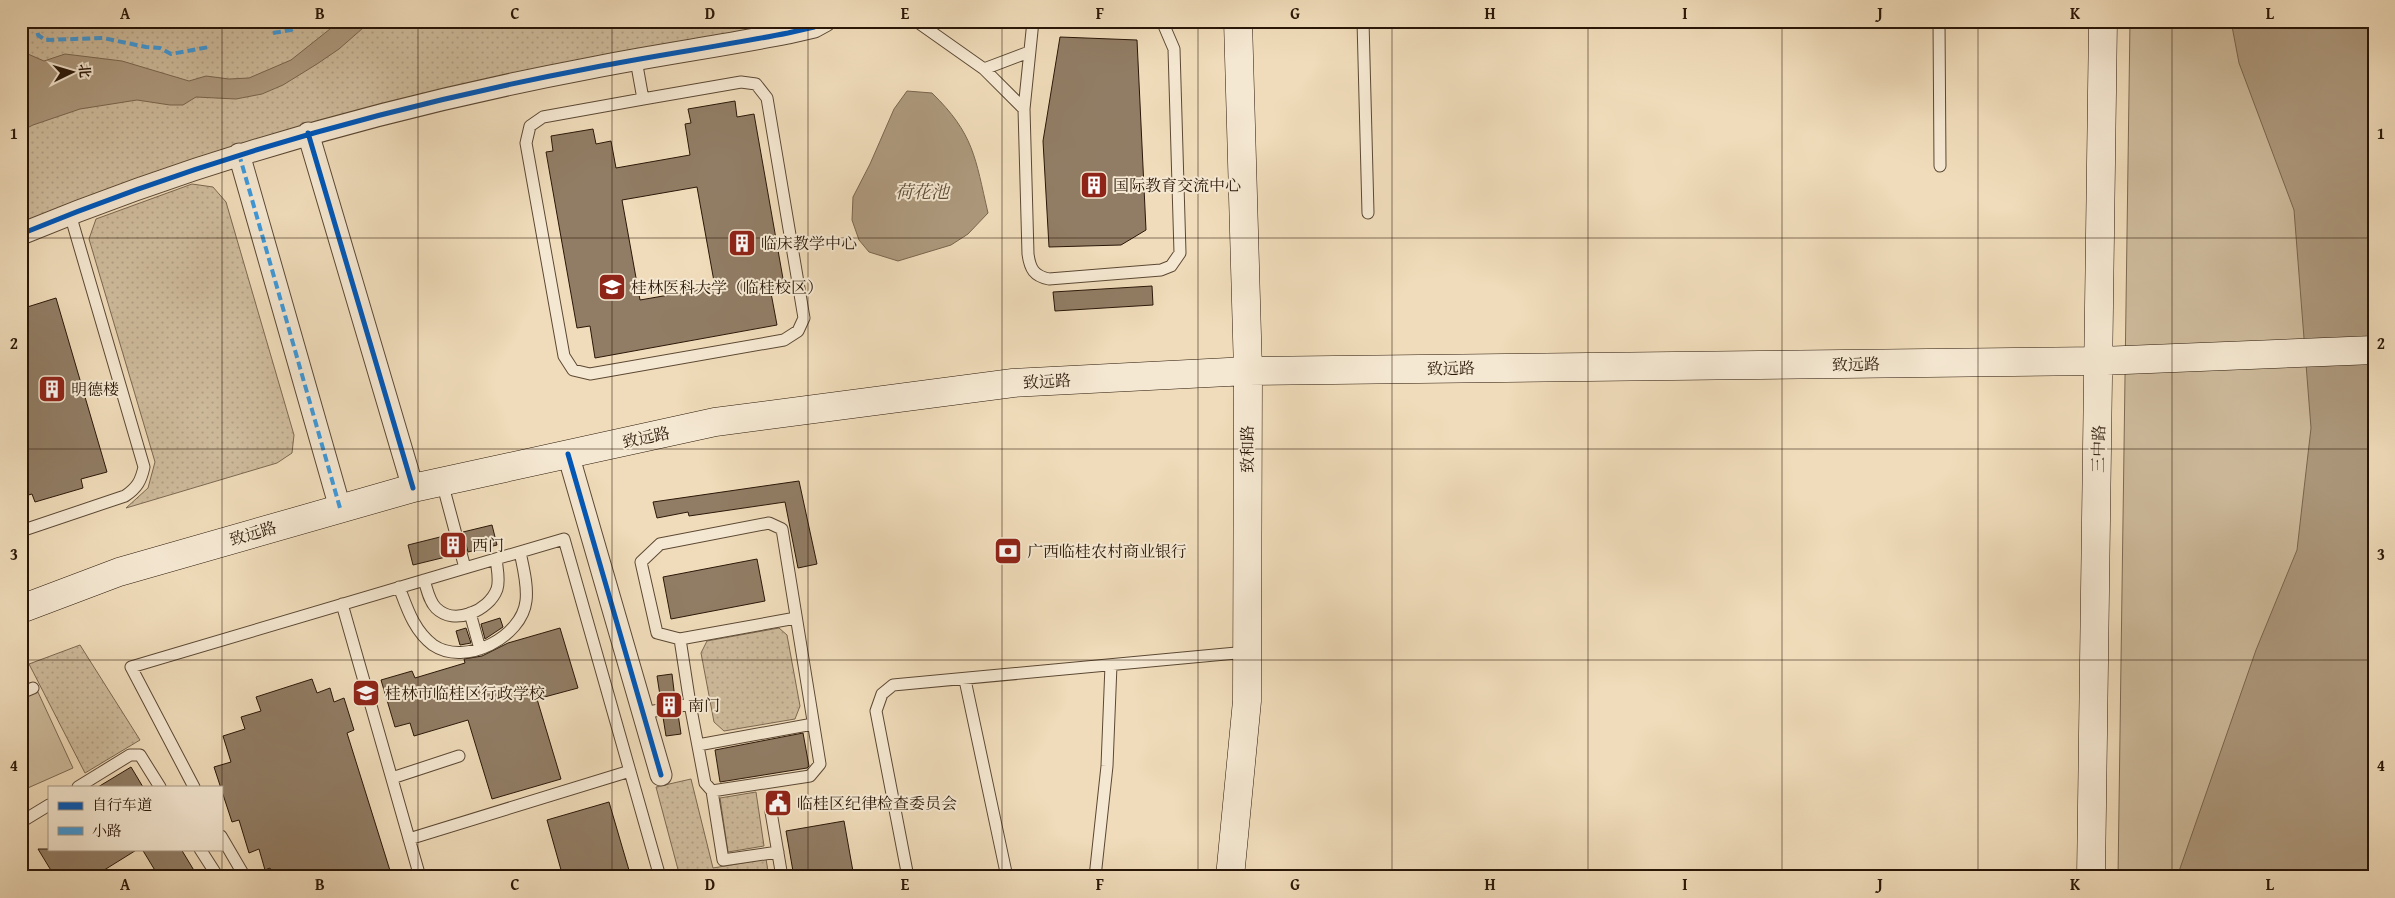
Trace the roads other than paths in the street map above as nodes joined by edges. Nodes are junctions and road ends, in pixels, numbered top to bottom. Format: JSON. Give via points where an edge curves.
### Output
{"nodes":[{"id":1,"x":825,"y":21,"type":"edge"},
{"id":2,"x":916,"y":21,"type":"edge"},
{"id":3,"x":1033,"y":21,"type":"edge"},
{"id":4,"x":1162,"y":21,"type":"edge"},
{"id":5,"x":1238,"y":21,"type":"edge"},
{"id":6,"x":1363,"y":21,"type":"edge"},
{"id":7,"x":1939,"y":21,"type":"edge"},
{"id":8,"x":2103,"y":21,"type":"edge"},
{"id":9,"x":1030,"y":52,"type":"junction"},
{"id":10,"x":636,"y":60,"type":"junction"},
{"id":11,"x":984,"y":69,"type":"junction"},
{"id":12,"x":643,"y":99,"type":"junction"},
{"id":13,"x":1024,"y":109,"type":"junction"},
{"id":14,"x":308,"y":133,"type":"junction"},
{"id":15,"x":239,"y":154,"type":"junction"},
{"id":16,"x":1940,"y":166,"type":"dead end"},
{"id":17,"x":1368,"y":213,"type":"dead end"},
{"id":18,"x":70,"y":214,"type":"junction"},
{"id":19,"x":21,"y":234,"type":"edge"},
{"id":20,"x":2374,"y":350,"type":"edge"},
{"id":21,"x":2100,"y":361,"type":"junction"},
{"id":22,"x":1248,"y":371,"type":"junction"},
{"id":23,"x":568,"y":454,"type":"junction"},
{"id":24,"x":442,"y":482,"type":"junction"},
{"id":25,"x":413,"y":488,"type":"junction"},
{"id":26,"x":340,"y":508,"type":"junction"},
{"id":27,"x":21,"y":531,"type":"edge"},
{"id":28,"x":520,"y":552,"type":"junction"},
{"id":29,"x":496,"y":559,"type":"junction"},
{"id":30,"x":465,"y":568,"type":"junction"},
{"id":31,"x":424,"y":580,"type":"junction"},
{"id":32,"x":398,"y":587,"type":"junction"},
{"id":33,"x":342,"y":604,"type":"junction"},
{"id":34,"x":21,"y":609,"type":"edge"},
{"id":35,"x":470,"y":613,"type":"junction"},
{"id":36,"x":796,"y":618,"type":"junction"},
{"id":37,"x":680,"y":639,"type":"junction"},
{"id":38,"x":480,"y":649,"type":"junction"},
{"id":39,"x":1247,"y":652,"type":"junction"},
{"id":40,"x":1111,"y":665,"type":"junction"},
{"id":41,"x":965,"y":680,"type":"junction"},
{"id":42,"x":33,"y":688,"type":"dead end"},
{"id":43,"x":21,"y":693,"type":"edge"},
{"id":44,"x":690,"y":704,"type":"junction"},
{"id":45,"x":644,"y":713,"type":"junction"},
{"id":46,"x":813,"y":724,"type":"junction"},
{"id":47,"x":698,"y":745,"type":"junction"},
{"id":48,"x":459,"y":756,"type":"dead end"},
{"id":49,"x":630,"y":771,"type":"junction"},
{"id":50,"x":661,"y":775,"type":"dead end"},
{"id":51,"x":392,"y":778,"type":"junction"},
{"id":52,"x":80,"y":786,"type":"edge"},
{"id":53,"x":159,"y":786,"type":"edge"},
{"id":54,"x":193,"y":786,"type":"edge"},
{"id":55,"x":712,"y":792,"type":"junction"},
{"id":56,"x":48,"y":806,"type":"edge"},
{"id":57,"x":771,"y":812,"type":"dead end"},
{"id":58,"x":21,"y":822,"type":"edge"},
{"id":59,"x":222,"y":838,"type":"edge"},
{"id":60,"x":409,"y":839,"type":"junction"},
{"id":61,"x":201,"y":850,"type":"edge"},
{"id":62,"x":778,"y":852,"type":"junction"},
{"id":63,"x":218,"y":877,"type":"edge"},
{"id":64,"x":245,"y":877,"type":"edge"},
{"id":65,"x":420,"y":877,"type":"edge"},
{"id":66,"x":660,"y":877,"type":"edge"},
{"id":67,"x":782,"y":877,"type":"edge"},
{"id":68,"x":908,"y":877,"type":"edge"},
{"id":69,"x":1007,"y":877,"type":"edge"},
{"id":70,"x":1095,"y":877,"type":"edge"},
{"id":71,"x":1230,"y":877,"type":"edge"},
{"id":72,"x":2091,"y":877,"type":"edge"}],
"edges":[{"from":1,"to":10,"type":"street","via":[[788,33]]},
{"from":2,"to":11,"type":"lane"},
{"from":3,"to":9,"type":"lane"},
{"from":4,"to":13,"type":"lane","via":[[1174,49],[1181,249],[1171,266],[1161,270],[1049,279],[1035,274],[1028,254]]},
{"from":5,"to":22,"type":"main road","name":"致和路"},
{"from":6,"to":17,"type":"lane"},
{"from":7,"to":16,"type":"lane"},
{"from":8,"to":21,"type":"main road","name":"三中路"},
{"from":9,"to":11,"type":"lane"},
{"from":9,"to":13,"type":"lane"},
{"from":10,"to":12,"type":"lane"},
{"from":10,"to":14,"type":"street","via":[[463,95]]},
{"from":11,"to":13,"type":"lane"},
{"from":12,"to":12,"type":"lane","via":[[543,117],[530,126],[526,143],[564,356],[573,370],[590,374],[784,340],[798,331],[804,318],[767,98],[756,84],[740,82]]},
{"from":14,"to":15,"type":"street"},
{"from":14,"to":25,"type":"street"},
{"from":15,"to":18,"type":"street"},
{"from":15,"to":26,"type":"street"},
{"from":18,"to":19,"type":"street"},
{"from":18,"to":27,"type":"lane","via":[[144,467],[135,489],[124,496]]},
{"from":20,"to":21,"type":"main road","name":"致远路"},
{"from":21,"to":22,"type":"main road","name":"致远路"},
{"from":21,"to":72,"type":"main road","name":"三中路"},
{"from":22,"to":23,"type":"main road","name":"致远路","via":[[1013,383],[715,422]]},
{"from":22,"to":39,"type":"main road","name":"致和路"},
{"from":23,"to":24,"type":"main road","name":"致远路"},
{"from":23,"to":45,"type":"street"},
{"from":24,"to":25,"type":"main road","name":"致远路"},
{"from":24,"to":30,"type":"lane"},
{"from":25,"to":26,"type":"main road","name":"致远路"},
{"from":26,"to":34,"type":"main road","name":"致远路","via":[[120,572]]},
{"from":28,"to":29,"type":"lane"},
{"from":28,"to":38,"type":"lane","via":[[526,583],[522,615],[498,640]]},
{"from":28,"to":49,"type":"lane","via":[[564,539]]},
{"from":29,"to":30,"type":"lane"},
{"from":29,"to":35,"type":"lane","via":[[497,590],[488,604]]},
{"from":30,"to":31,"type":"lane"},
{"from":31,"to":32,"type":"lane"},
{"from":31,"to":35,"type":"lane","via":[[437,609],[451,615]]},
{"from":32,"to":33,"type":"lane"},
{"from":32,"to":38,"type":"lane","via":[[415,625],[433,645],[454,651]]},
{"from":33,"to":51,"type":"lane"},
{"from":33,"to":54,"type":"lane","via":[[131,667]]},
{"from":35,"to":38,"type":"lane"},
{"from":36,"to":37,"type":"lane"},
{"from":36,"to":37,"type":"lane","via":[[782,529],[769,523],[660,544],[641,562],[657,633]]},
{"from":36,"to":46,"type":"lane"},
{"from":37,"to":44,"type":"lane"},
{"from":39,"to":40,"type":"lane"},
{"from":39,"to":71,"type":"main road","name":"致和路","via":[[1247,701]]},
{"from":40,"to":41,"type":"lane"},
{"from":40,"to":70,"type":"lane","via":[[1107,766]]},
{"from":41,"to":68,"type":"lane","via":[[894,685],[878,700],[878,724]]},
{"from":41,"to":69,"type":"lane"},
{"from":42,"to":43,"type":"lane"},
{"from":44,"to":45,"type":"lane"},
{"from":44,"to":47,"type":"lane"},
{"from":45,"to":50,"type":"street"},
{"from":46,"to":47,"type":"lane"},
{"from":46,"to":55,"type":"lane","via":[[820,764],[810,776]]},
{"from":47,"to":55,"type":"lane","via":[[705,783]]},
{"from":48,"to":51,"type":"lane"},
{"from":49,"to":60,"type":"lane"},
{"from":49,"to":66,"type":"lane"},
{"from":51,"to":60,"type":"lane"},
{"from":52,"to":53,"type":"lane","via":[[130,755],[140,755]]},
{"from":55,"to":62,"type":"lane","via":[[722,860]]},
{"from":56,"to":58,"type":"lane"},
{"from":57,"to":62,"type":"lane"},
{"from":59,"to":64,"type":"lane"},
{"from":60,"to":65,"type":"lane"},
{"from":61,"to":63,"type":"lane"},
{"from":62,"to":67,"type":"lane"}]}
